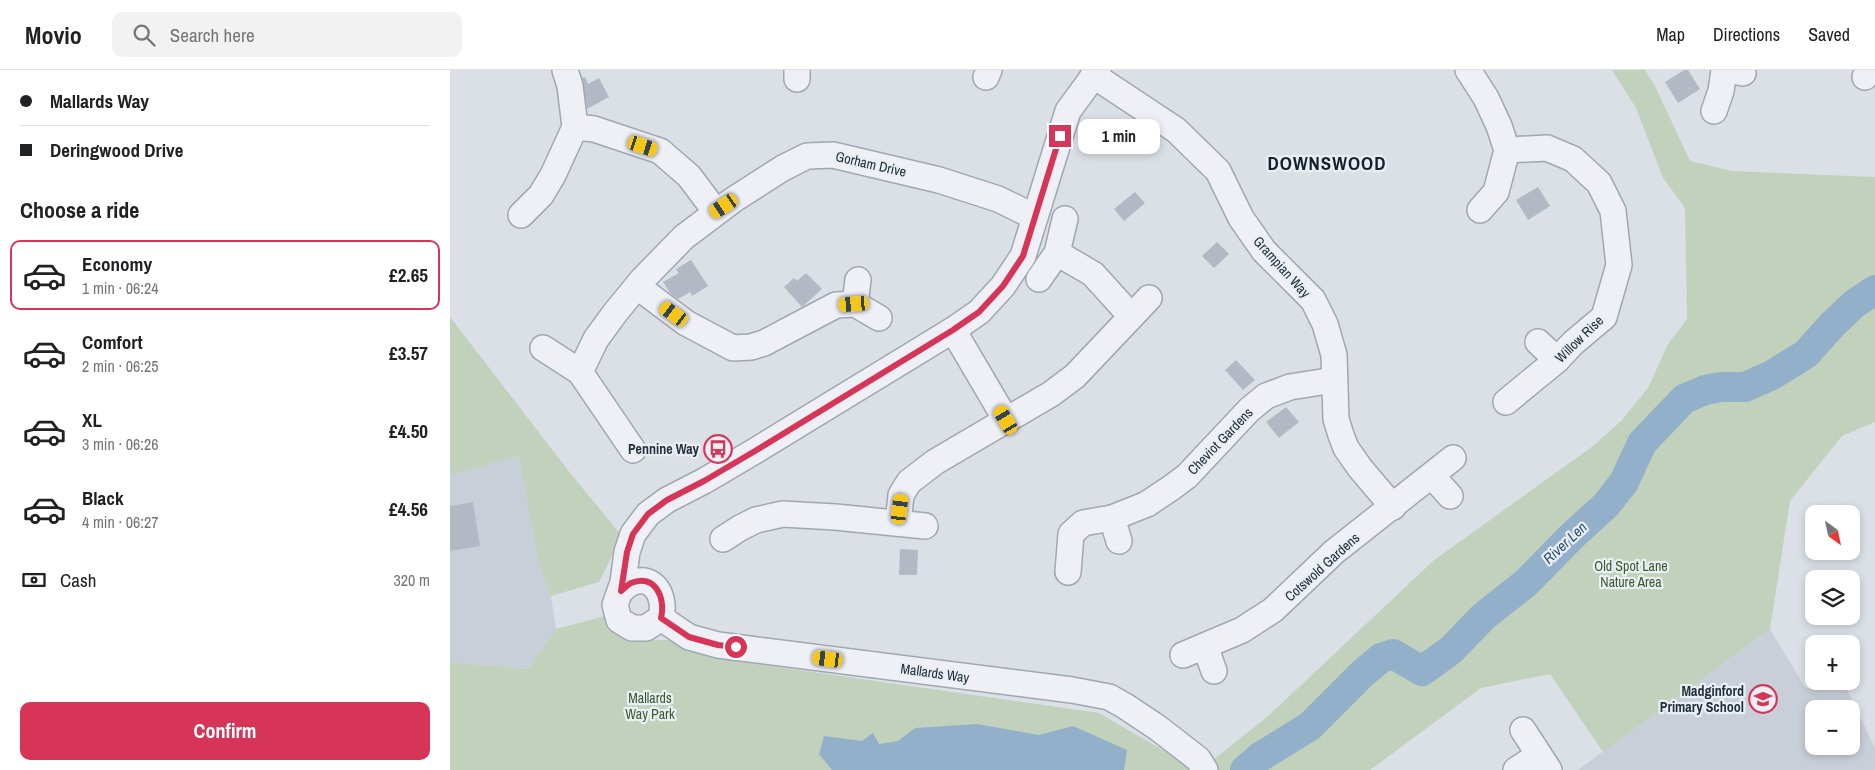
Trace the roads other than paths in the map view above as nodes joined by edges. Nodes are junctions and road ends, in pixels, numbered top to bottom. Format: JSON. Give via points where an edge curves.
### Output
{"nodes":[{"id":1,"x":565,"y":70,"type":"edge"},
{"id":2,"x":1468,"y":70,"type":"edge"},
{"id":3,"x":1095,"y":73,"type":"edge"},
{"id":4,"x":1743,"y":73,"type":"dead end"},
{"id":5,"x":1714,"y":111,"type":"dead end"},
{"id":6,"x":575,"y":127,"type":"junction"},
{"id":7,"x":1507,"y":150,"type":"junction"},
{"id":8,"x":1480,"y":210,"type":"dead end"},
{"id":9,"x":716,"y":212,"type":"junction"},
{"id":10,"x":521,"y":215,"type":"dead end"},
{"id":11,"x":1035,"y":218,"type":"junction"},
{"id":12,"x":1065,"y":219,"type":"dead end"},
{"id":13,"x":1057,"y":253,"type":"junction"},
{"id":14,"x":1039,"y":279,"type":"dead end"},
{"id":15,"x":858,"y":280,"type":"dead end"},
{"id":16,"x":638,"y":287,"type":"junction"},
{"id":17,"x":1150,"y":298,"type":"dead end"},
{"id":18,"x":854,"y":304,"type":"junction"},
{"id":19,"x":1131,"y":316,"type":"junction"},
{"id":20,"x":880,"y":318,"type":"dead end"},
{"id":21,"x":953,"y":330,"type":"junction"},
{"id":22,"x":1538,"y":342,"type":"dead end"},
{"id":23,"x":543,"y":348,"type":"dead end"},
{"id":24,"x":1557,"y":360,"type":"junction"},
{"id":25,"x":580,"y":372,"type":"junction"},
{"id":26,"x":1334,"y":380,"type":"junction"},
{"id":27,"x":1506,"y":402,"type":"dead end"},
{"id":28,"x":1006,"y":420,"type":"junction"},
{"id":29,"x":632,"y":450,"type":"dead end"},
{"id":30,"x":1453,"y":458,"type":"dead end"},
{"id":31,"x":1432,"y":476,"type":"junction"},
{"id":32,"x":1450,"y":496,"type":"dead end"},
{"id":33,"x":667,"y":500,"type":"junction"},
{"id":34,"x":1393,"y":507,"type":"junction"},
{"id":35,"x":898,"y":523,"type":"junction"},
{"id":36,"x":730,"y":525,"type":"dead end"},
{"id":37,"x":925,"y":526,"type":"dead end"},
{"id":38,"x":1068,"y":572,"type":"dead end"},
{"id":39,"x":644,"y":582,"type":"junction"},
{"id":40,"x":621,"y":591,"type":"junction"},
{"id":41,"x":661,"y":618,"type":"junction"},
{"id":42,"x":1214,"y":671,"type":"dead end"},
{"id":43,"x":1523,"y":730,"type":"dead end"},
{"id":44,"x":1544,"y":762,"type":"edge"},
{"id":45,"x":1201,"y":764,"type":"edge"},
{"id":46,"x":1516,"y":770,"type":"edge"}],
"edges":[{"from":1,"to":6,"type":"street"},
{"from":2,"to":7,"type":"street","via":[[1486,98]]},
{"from":3,"to":11,"type":"street","via":[[1068,110]]},
{"from":3,"to":26,"type":"street","name":"Grampian Way","via":[[1176,130],[1218,171],[1241,218],[1264,250],[1313,300],[1325,324],[1334,355]]},
{"from":4,"to":5,"type":"street","via":[[1724,70]]},
{"from":6,"to":9,"type":"street","via":[[594,129],[660,151],[689,176]]},
{"from":6,"to":10,"type":"street","via":[[541,195]]},
{"from":7,"to":8,"type":"street","via":[[1496,192]]},
{"from":7,"to":24,"type":"street","name":"Willow Rise","via":[[1547,148],[1573,159],[1599,183],[1612,211],[1619,265],[1604,317]]},
{"from":9,"to":11,"type":"street","name":"Gorham Drive","via":[[807,156],[833,155],[939,180],[998,199]]},
{"from":9,"to":16,"type":"street","name":"Gorham Drive","via":[[684,237]]},
{"from":11,"to":21,"type":"street","via":[[1023,256],[1003,286],[979,312]]},
{"from":12,"to":13,"type":"street"},
{"from":13,"to":14,"type":"street"},
{"from":13,"to":19,"type":"street","via":[[1093,274]]},
{"from":15,"to":18,"type":"street"},
{"from":16,"to":18,"type":"street","via":[[686,323],[733,348],[751,348],[836,306]]},
{"from":16,"to":25,"type":"street","name":"Gorham Drive","via":[[596,339]]},
{"from":17,"to":19,"type":"street"},
{"from":18,"to":20,"type":"street"},
{"from":19,"to":28,"type":"street","via":[[1075,376]]},
{"from":21,"to":28,"type":"street"},
{"from":21,"to":33,"type":"street","via":[[755,451]]},
{"from":22,"to":24,"type":"street"},
{"from":23,"to":25,"type":"street"},
{"from":24,"to":27,"type":"street","name":"Willow Rise"},
{"from":25,"to":29,"type":"street"},
{"from":26,"to":34,"type":"street","name":"Grampian Way","via":[[1336,419],[1346,448]]},
{"from":26,"to":38,"type":"street","name":"Cheviot Gardens","via":[[1290,387],[1266,396],[1187,476],[1115,530],[1083,523],[1071,534]]},
{"from":28,"to":35,"type":"street","via":[[935,462],[909,482],[901,495]]},
{"from":30,"to":31,"type":"street","name":"Cotswold Gardens"},
{"from":31,"to":32,"type":"street"},
{"from":31,"to":34,"type":"street","name":"Cotswold Gardens"},
{"from":33,"to":39,"type":"street","via":[[643,543]]},
{"from":33,"to":40,"type":"street","via":[[648,514],[633,534]]},
{"from":34,"to":42,"type":"street","name":"Cotswold Gardens","via":[[1334,552],[1273,610],[1242,630],[1194,650]]},
{"from":35,"to":36,"type":"street","via":[[783,514]]},
{"from":35,"to":37,"type":"street"},
{"from":39,"to":40,"type":"street","via":[[631,583]]},
{"from":39,"to":41,"type":"street","via":[[659,591],[663,600]]},
{"from":40,"to":41,"type":"street","via":[[615,605],[619,620],[632,628],[646,628]]},
{"from":41,"to":45,"type":"street","name":"Mallards Way","via":[[689,637],[718,645],[1108,697],[1158,728]]},
{"from":43,"to":44,"type":"street"},
{"from":44,"to":46,"type":"street"}]}
